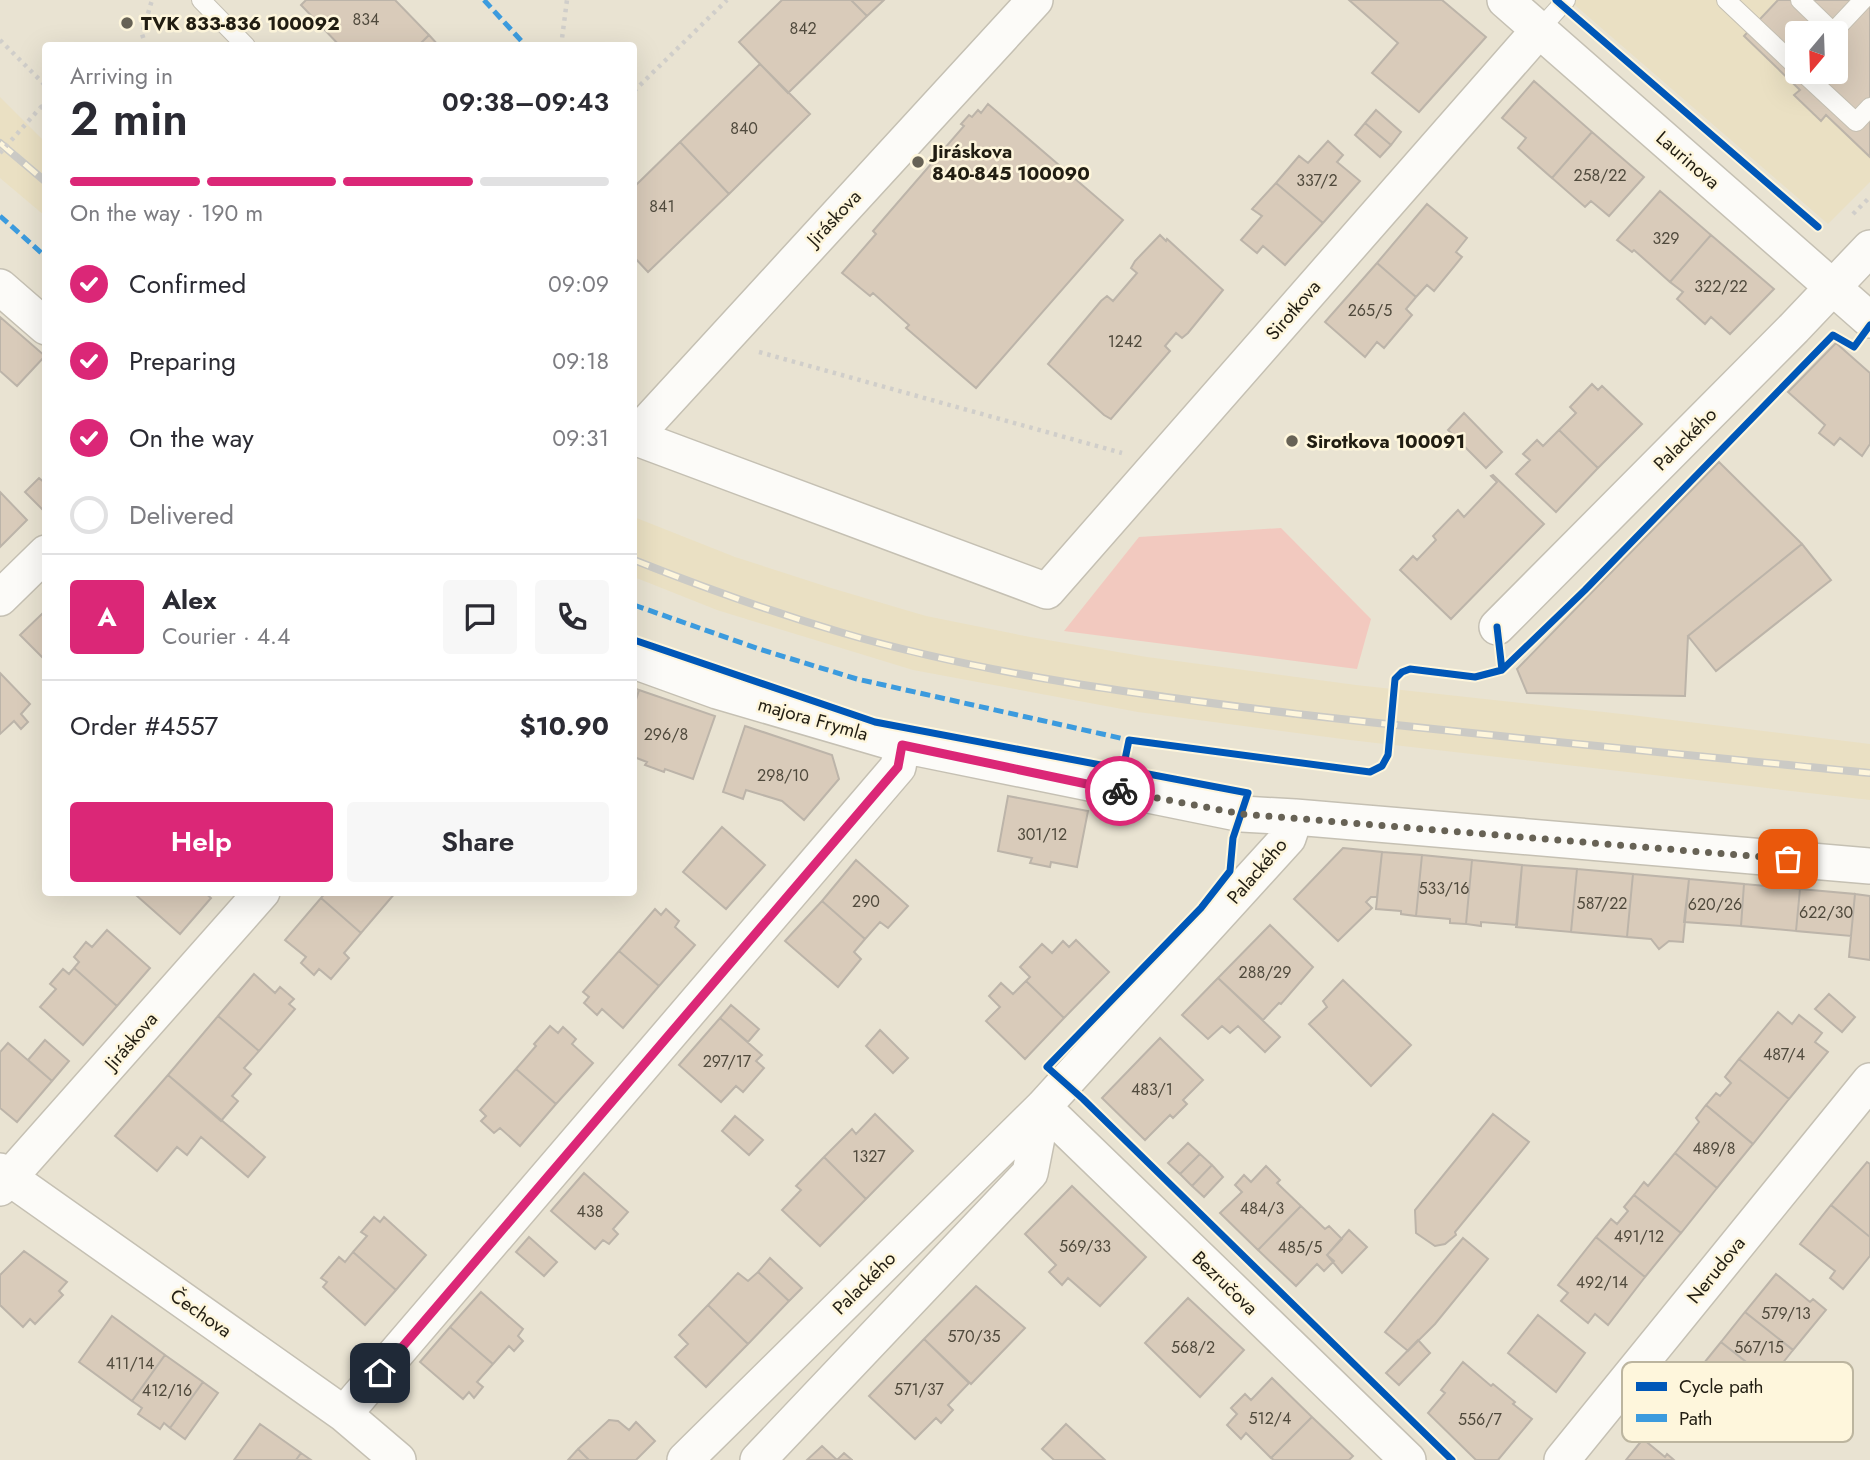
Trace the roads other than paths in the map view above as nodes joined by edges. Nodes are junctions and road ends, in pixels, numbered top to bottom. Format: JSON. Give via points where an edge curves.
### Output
{"nodes":[{"id":1,"x":201,"y":0,"type":"edge"},
{"id":2,"x":1035,"y":0,"type":"edge"},
{"id":3,"x":1505,"y":0,"type":"edge"},
{"id":4,"x":1566,"y":0,"type":"edge"},
{"id":5,"x":1726,"y":0,"type":"edge"},
{"id":6,"x":1800,"y":0,"type":"edge"},
{"id":7,"x":1863,"y":0,"type":"edge"},
{"id":8,"x":1539,"y":30,"type":"junction"},
{"id":9,"x":242,"y":42,"type":"edge"},
{"id":10,"x":1785,"y":56,"type":"edge"},
{"id":11,"x":1815,"y":84,"type":"edge"},
{"id":12,"x":1870,"y":107,"type":"edge"},
{"id":13,"x":1870,"y":248,"type":"edge"},
{"id":14,"x":0,"y":287,"type":"edge"},
{"id":15,"x":1832,"y":288,"type":"junction"},
{"id":16,"x":1870,"y":320,"type":"edge"},
{"id":17,"x":42,"y":324,"type":"edge"},
{"id":18,"x":637,"y":434,"type":"edge"},
{"id":19,"x":637,"y":438,"type":"edge"},
{"id":20,"x":42,"y":557,"type":"edge"},
{"id":21,"x":0,"y":598,"type":"edge"},
{"id":22,"x":1497,"y":627,"type":"dead end"},
{"id":23,"x":637,"y":663,"type":"edge"},
{"id":24,"x":902,"y":745,"type":"junction"},
{"id":25,"x":1295,"y":817,"type":"junction"},
{"id":26,"x":1870,"y":866,"type":"edge"},
{"id":27,"x":258,"y":896,"type":"edge"},
{"id":28,"x":1870,"y":1081,"type":"edge"},
{"id":29,"x":1043,"y":1107,"type":"junction"},
{"id":30,"x":3,"y":1179,"type":"edge"},
{"id":31,"x":1642,"y":1362,"type":"edge"},
{"id":32,"x":1622,"y":1386,"type":"edge"},
{"id":33,"x":344,"y":1414,"type":"junction"},
{"id":34,"x":398,"y":1460,"type":"edge"},
{"id":35,"x":685,"y":1460,"type":"edge"},
{"id":36,"x":758,"y":1460,"type":"edge"},
{"id":37,"x":1408,"y":1460,"type":"edge"},
{"id":38,"x":1562,"y":1460,"type":"edge"}],
"edges":[{"from":1,"to":9,"type":"lane"},
{"from":2,"to":18,"type":"street","name":"Jiráskova"},
{"from":3,"to":8,"type":"street","name":"Laurinova"},
{"from":4,"to":8,"type":"lane"},
{"from":5,"to":10,"type":"lane"},
{"from":6,"to":7,"type":"lane","via":[[1833,32]]},
{"from":8,"to":15,"type":"street","name":"Laurinova"},
{"from":8,"to":19,"type":"street","name":"Sirotkova","via":[[1047,591]]},
{"from":11,"to":12,"type":"lane","via":[[1856,122]]},
{"from":13,"to":15,"type":"street","name":"Palackého"},
{"from":14,"to":17,"type":"street"},
{"from":15,"to":16,"type":"street","name":"Laurinova"},
{"from":15,"to":22,"type":"street","name":"Palackého"},
{"from":20,"to":21,"type":"street"},
{"from":23,"to":24,"type":"street","name":"majora Frymla"},
{"from":24,"to":25,"type":"street","name":"majora Frymla","via":[[1242,814]]},
{"from":24,"to":33,"type":"street","via":[[898,767]]},
{"from":25,"to":26,"type":"street","name":"majora Frymla"},
{"from":25,"to":29,"type":"street","name":"Palackého","via":[[1288,838]]},
{"from":27,"to":30,"type":"street","name":"Jiráskova"},
{"from":28,"to":31,"type":"street","name":"Nerudova"},
{"from":29,"to":35,"type":"street","name":"Palackého"},
{"from":29,"to":36,"type":"street","via":[[1030,1173]]},
{"from":29,"to":37,"type":"street","name":"Bezručova"},
{"from":30,"to":33,"type":"street","name":"Čechova"},
{"from":32,"to":38,"type":"street","name":"Nerudova"},
{"from":33,"to":34,"type":"street","name":"Čechova"}]}
